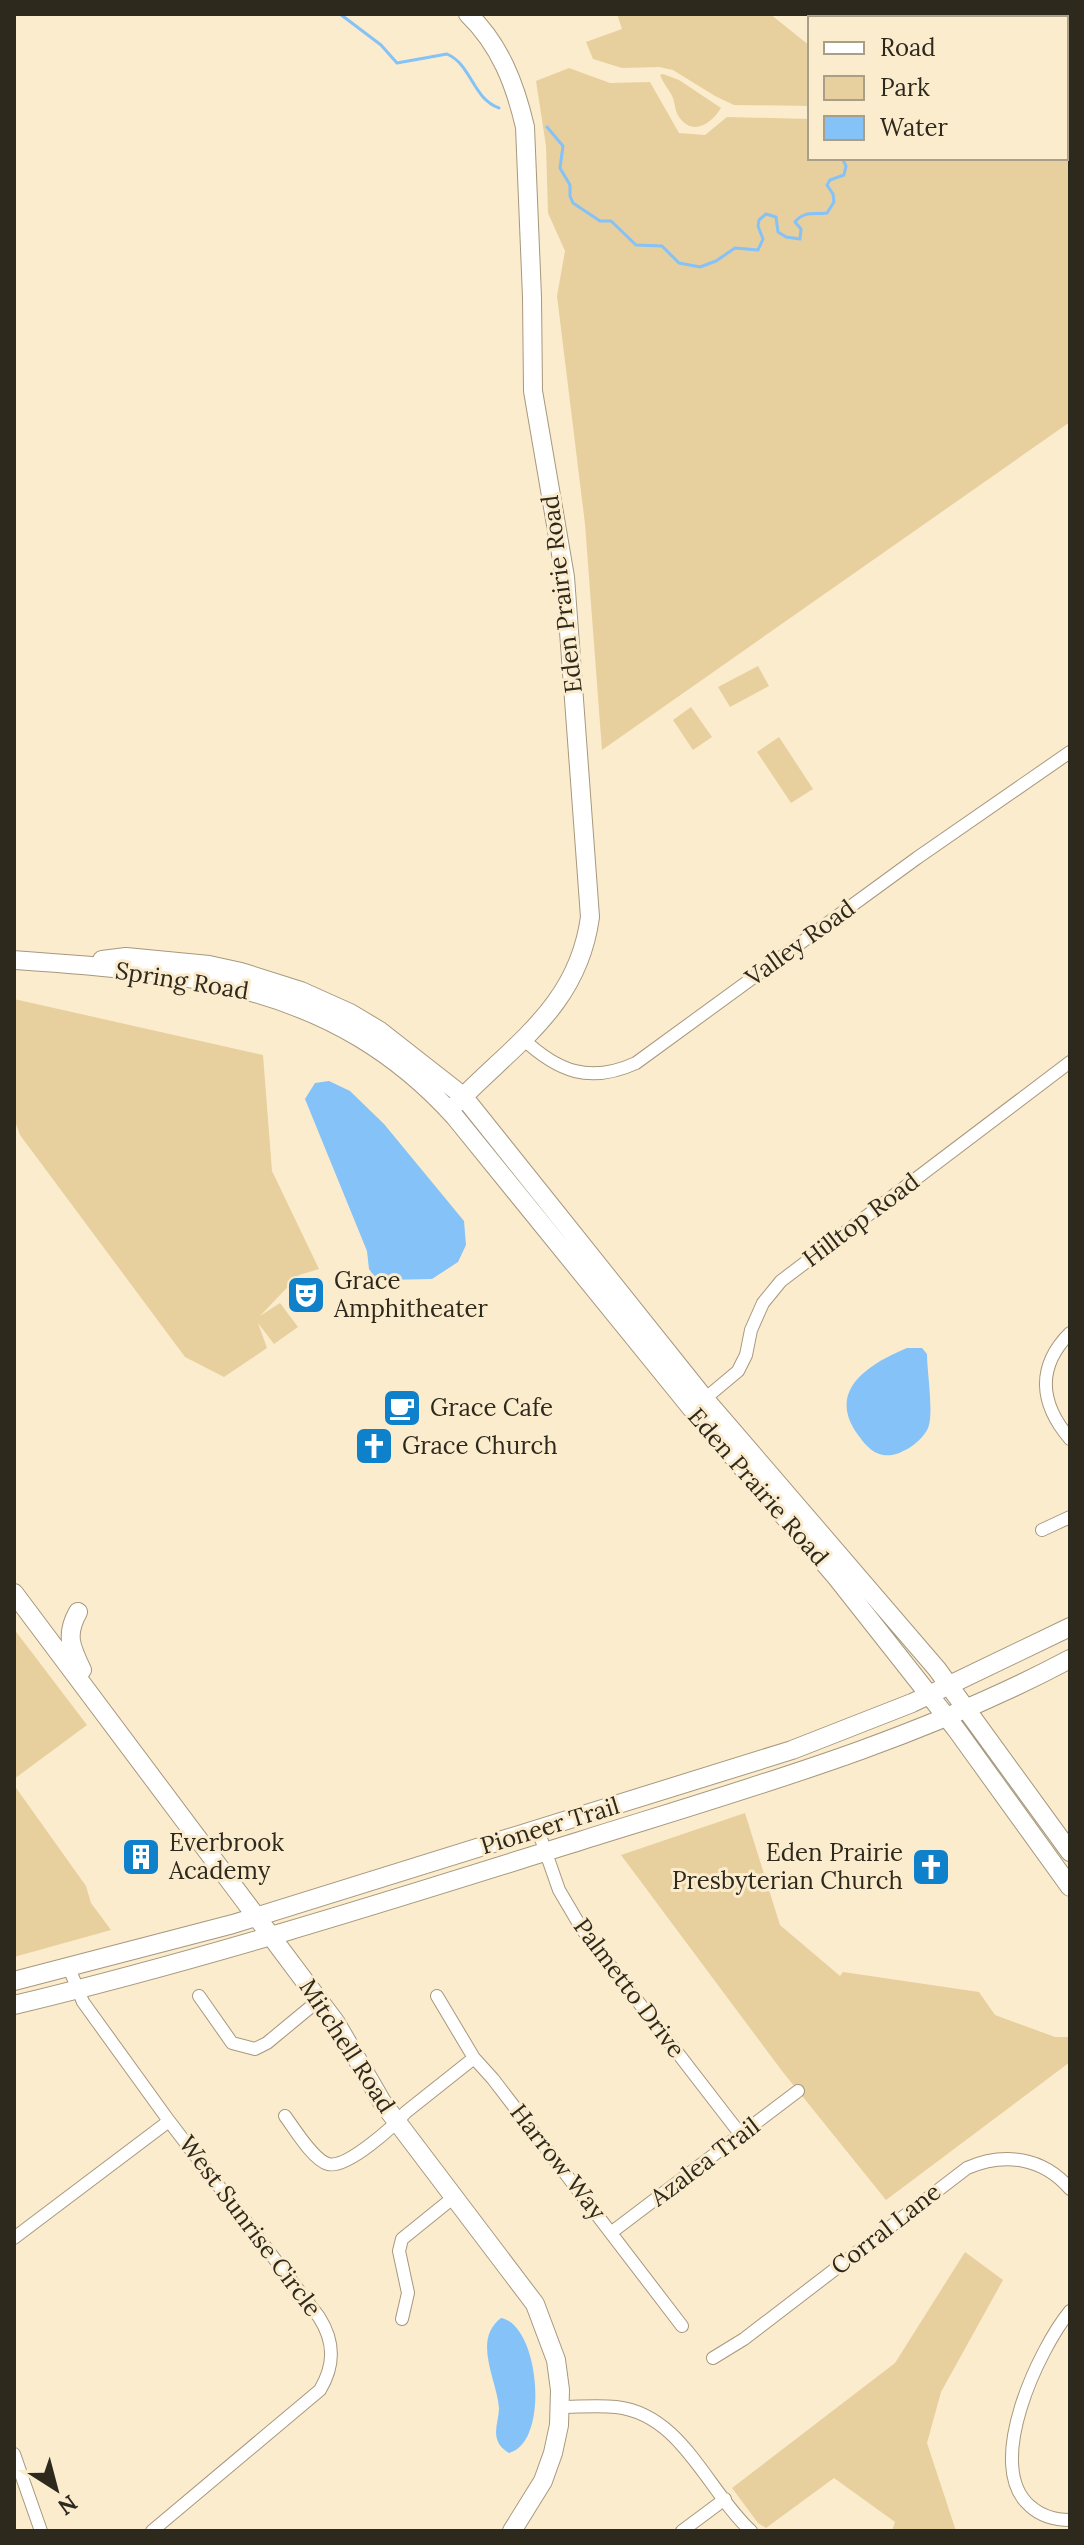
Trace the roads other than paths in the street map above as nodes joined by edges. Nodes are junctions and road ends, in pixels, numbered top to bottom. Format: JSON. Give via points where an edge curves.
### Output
{"nodes":[{"id":1,"x":468,"y":14,"type":"edge"},
{"id":2,"x":1070,"y":752,"type":"edge"},
{"id":3,"x":14,"y":960,"type":"edge"},
{"id":4,"x":72,"y":964,"type":"junction"},
{"id":5,"x":522,"y":1038,"type":"junction"},
{"id":6,"x":1070,"y":1062,"type":"edge"},
{"id":7,"x":463,"y":1096,"type":"junction"},
{"id":8,"x":449,"y":1110,"type":"junction"},
{"id":9,"x":1070,"y":1333,"type":"edge"},
{"id":10,"x":699,"y":1404,"type":"junction"},
{"id":11,"x":1070,"y":1439,"type":"edge"},
{"id":12,"x":1070,"y":1517,"type":"edge"},
{"id":13,"x":1042,"y":1530,"type":"dead end"},
{"id":14,"x":14,"y":1593,"type":"edge"},
{"id":15,"x":78,"y":1612,"type":"dead end"},
{"id":16,"x":1070,"y":1627,"type":"edge"},
{"id":17,"x":1070,"y":1659,"type":"edge"},
{"id":18,"x":950,"y":1686,"type":"junction"},
{"id":19,"x":929,"y":1695,"type":"junction"},
{"id":20,"x":101,"y":1708,"type":"junction"},
{"id":21,"x":966,"y":1709,"type":"junction"},
{"id":22,"x":946,"y":1718,"type":"junction"},
{"id":23,"x":538,"y":1830,"type":"junction"},
{"id":24,"x":545,"y":1852,"type":"junction"},
{"id":25,"x":1070,"y":1852,"type":"edge"},
{"id":26,"x":1070,"y":1887,"type":"edge"},
{"id":27,"x":255,"y":1917,"type":"junction"},
{"id":28,"x":272,"y":1937,"type":"junction"},
{"id":29,"x":69,"y":1968,"type":"junction"},
{"id":30,"x":14,"y":1981,"type":"edge"},
{"id":31,"x":77,"y":1990,"type":"junction"},
{"id":32,"x":199,"y":1996,"type":"dead end"},
{"id":33,"x":437,"y":1996,"type":"dead end"},
{"id":34,"x":319,"y":2000,"type":"junction"},
{"id":35,"x":14,"y":2005,"type":"edge"},
{"id":36,"x":474,"y":2058,"type":"junction"},
{"id":37,"x":798,"y":2091,"type":"dead end"},
{"id":38,"x":285,"y":2116,"type":"dead end"},
{"id":39,"x":169,"y":2121,"type":"junction"},
{"id":40,"x":397,"y":2122,"type":"junction"},
{"id":41,"x":741,"y":2135,"type":"junction"},
{"id":42,"x":1070,"y":2189,"type":"edge"},
{"id":43,"x":454,"y":2197,"type":"junction"},
{"id":44,"x":612,"y":2232,"type":"junction"},
{"id":45,"x":14,"y":2238,"type":"edge"},
{"id":46,"x":1070,"y":2311,"type":"edge"},
{"id":47,"x":402,"y":2319,"type":"dead end"},
{"id":48,"x":682,"y":2326,"type":"dead end"},
{"id":49,"x":713,"y":2358,"type":"dead end"},
{"id":50,"x":560,"y":2407,"type":"junction"},
{"id":51,"x":14,"y":2454,"type":"edge"},
{"id":52,"x":725,"y":2499,"type":"junction"},
{"id":53,"x":1070,"y":2520,"type":"edge"},
{"id":54,"x":41,"y":2531,"type":"edge"},
{"id":55,"x":152,"y":2531,"type":"edge"},
{"id":56,"x":512,"y":2531,"type":"edge"},
{"id":57,"x":682,"y":2531,"type":"edge"},
{"id":58,"x":751,"y":2531,"type":"edge"}],
"edges":[{"from":1,"to":5,"type":"main road","name":"Eden Prairie Road","via":[[504,62],[525,127],[533,391],[565,577],[590,888],[581,961],[552,1010]]},
{"from":2,"to":5,"type":"street","name":"Valley Road","via":[[636,1063],[595,1075],[566,1070]]},
{"from":3,"to":4,"type":"main road","name":"Spring Road"},
{"from":4,"to":7,"type":"main road","name":"Spring Road","via":[[126,957],[177,961],[271,981],[350,1013]]},
{"from":4,"to":8,"type":"main road","name":"Spring Road","via":[[202,979],[303,1008],[368,1044]]},
{"from":5,"to":7,"type":"main road","name":"Eden Prairie Road"},
{"from":6,"to":10,"type":"street","name":"Hilltop Road","via":[[781,1281],[763,1303],[738,1371]]},
{"from":7,"to":8,"type":"main road","name":"Eden Prairie Road"},
{"from":7,"to":10,"type":"main road","name":"Eden Prairie Road"},
{"from":8,"to":10,"type":"main road","name":"Eden Prairie Road"},
{"from":9,"to":11,"type":"street","via":[[1050,1362],[1046,1379],[1050,1413]]},
{"from":10,"to":18,"type":"main road","name":"Eden Prairie Road","via":[[853,1568]]},
{"from":10,"to":19,"type":"main road","name":"Eden Prairie Road"},
{"from":12,"to":13,"type":"street"},
{"from":14,"to":20,"type":"main road","name":"Mitchell Road"},
{"from":15,"to":20,"type":"main road","via":[[69,1642]]},
{"from":16,"to":18,"type":"main road","name":"Pioneer Trail"},
{"from":17,"to":21,"type":"main road","name":"Pioneer Trail"},
{"from":18,"to":19,"type":"main road","name":"Pioneer Trail"},
{"from":18,"to":21,"type":"main road","name":"Eden Prairie Road"},
{"from":19,"to":22,"type":"main road","name":"Eden Prairie Road"},
{"from":19,"to":23,"type":"main road","name":"Pioneer Trail","via":[[792,1750]]},
{"from":20,"to":27,"type":"main road","name":"Mitchell Road"},
{"from":21,"to":22,"type":"main road","name":"Pioneer Trail"},
{"from":21,"to":25,"type":"main road","name":"Eden Prairie Road"},
{"from":22,"to":24,"type":"main road","name":"Pioneer Trail","via":[[814,1768]]},
{"from":22,"to":26,"type":"main road","name":"Eden Prairie Road"},
{"from":23,"to":24,"type":"street","name":"Palmetto Drive"},
{"from":23,"to":27,"type":"main road","name":"Pioneer Trail"},
{"from":24,"to":28,"type":"main road","name":"Pioneer Trail"},
{"from":24,"to":41,"type":"street","name":"Palmetto Drive","via":[[582,1929]]},
{"from":27,"to":28,"type":"main road","name":"Mitchell Road"},
{"from":27,"to":29,"type":"main road","name":"Pioneer Trail"},
{"from":28,"to":31,"type":"main road","name":"Pioneer Trail"},
{"from":28,"to":34,"type":"main road","name":"Mitchell Road"},
{"from":29,"to":30,"type":"main road","name":"Pioneer Trail"},
{"from":29,"to":31,"type":"street","name":"West Sunrise Circle"},
{"from":31,"to":35,"type":"main road","name":"Pioneer Trail"},
{"from":31,"to":39,"type":"street","name":"West Sunrise Circle"},
{"from":32,"to":34,"type":"street","via":[[232,2043],[255,2049]]},
{"from":33,"to":36,"type":"street","name":"Harrow Way"},
{"from":34,"to":40,"type":"main road","name":"Mitchell Road"},
{"from":36,"to":40,"type":"street"},
{"from":36,"to":44,"type":"street","name":"Harrow Way"},
{"from":37,"to":41,"type":"street","name":"Azalea Trail"},
{"from":38,"to":40,"type":"street","via":[[315,2156],[329,2165],[350,2159]]},
{"from":39,"to":45,"type":"street"},
{"from":39,"to":55,"type":"street","name":"West Sunrise Circle","via":[[328,2330],[332,2362],[320,2390]]},
{"from":40,"to":43,"type":"main road","name":"Mitchell Road"},
{"from":41,"to":44,"type":"street","name":"Azalea Trail"},
{"from":42,"to":49,"type":"street","name":"Corral Lane","via":[[1054,2173],[1031,2162],[999,2159],[967,2168]]},
{"from":43,"to":47,"type":"street","via":[[402,2239],[399,2251],[408,2293]]},
{"from":43,"to":50,"type":"main road","name":"Mitchell Road","via":[[535,2304],[556,2360]]},
{"from":44,"to":48,"type":"street","name":"Harrow Way"},
{"from":46,"to":53,"type":"street","via":[[1030,2381],[1011,2461],[1017,2490],[1026,2503],[1051,2518]]},
{"from":50,"to":52,"type":"street","via":[[618,2407],[650,2419],[680,2442]]},
{"from":50,"to":56,"type":"main road","name":"Mitchell Road","via":[[543,2481]]},
{"from":51,"to":54,"type":"street"},
{"from":52,"to":57,"type":"street"},
{"from":52,"to":58,"type":"street"}]}
